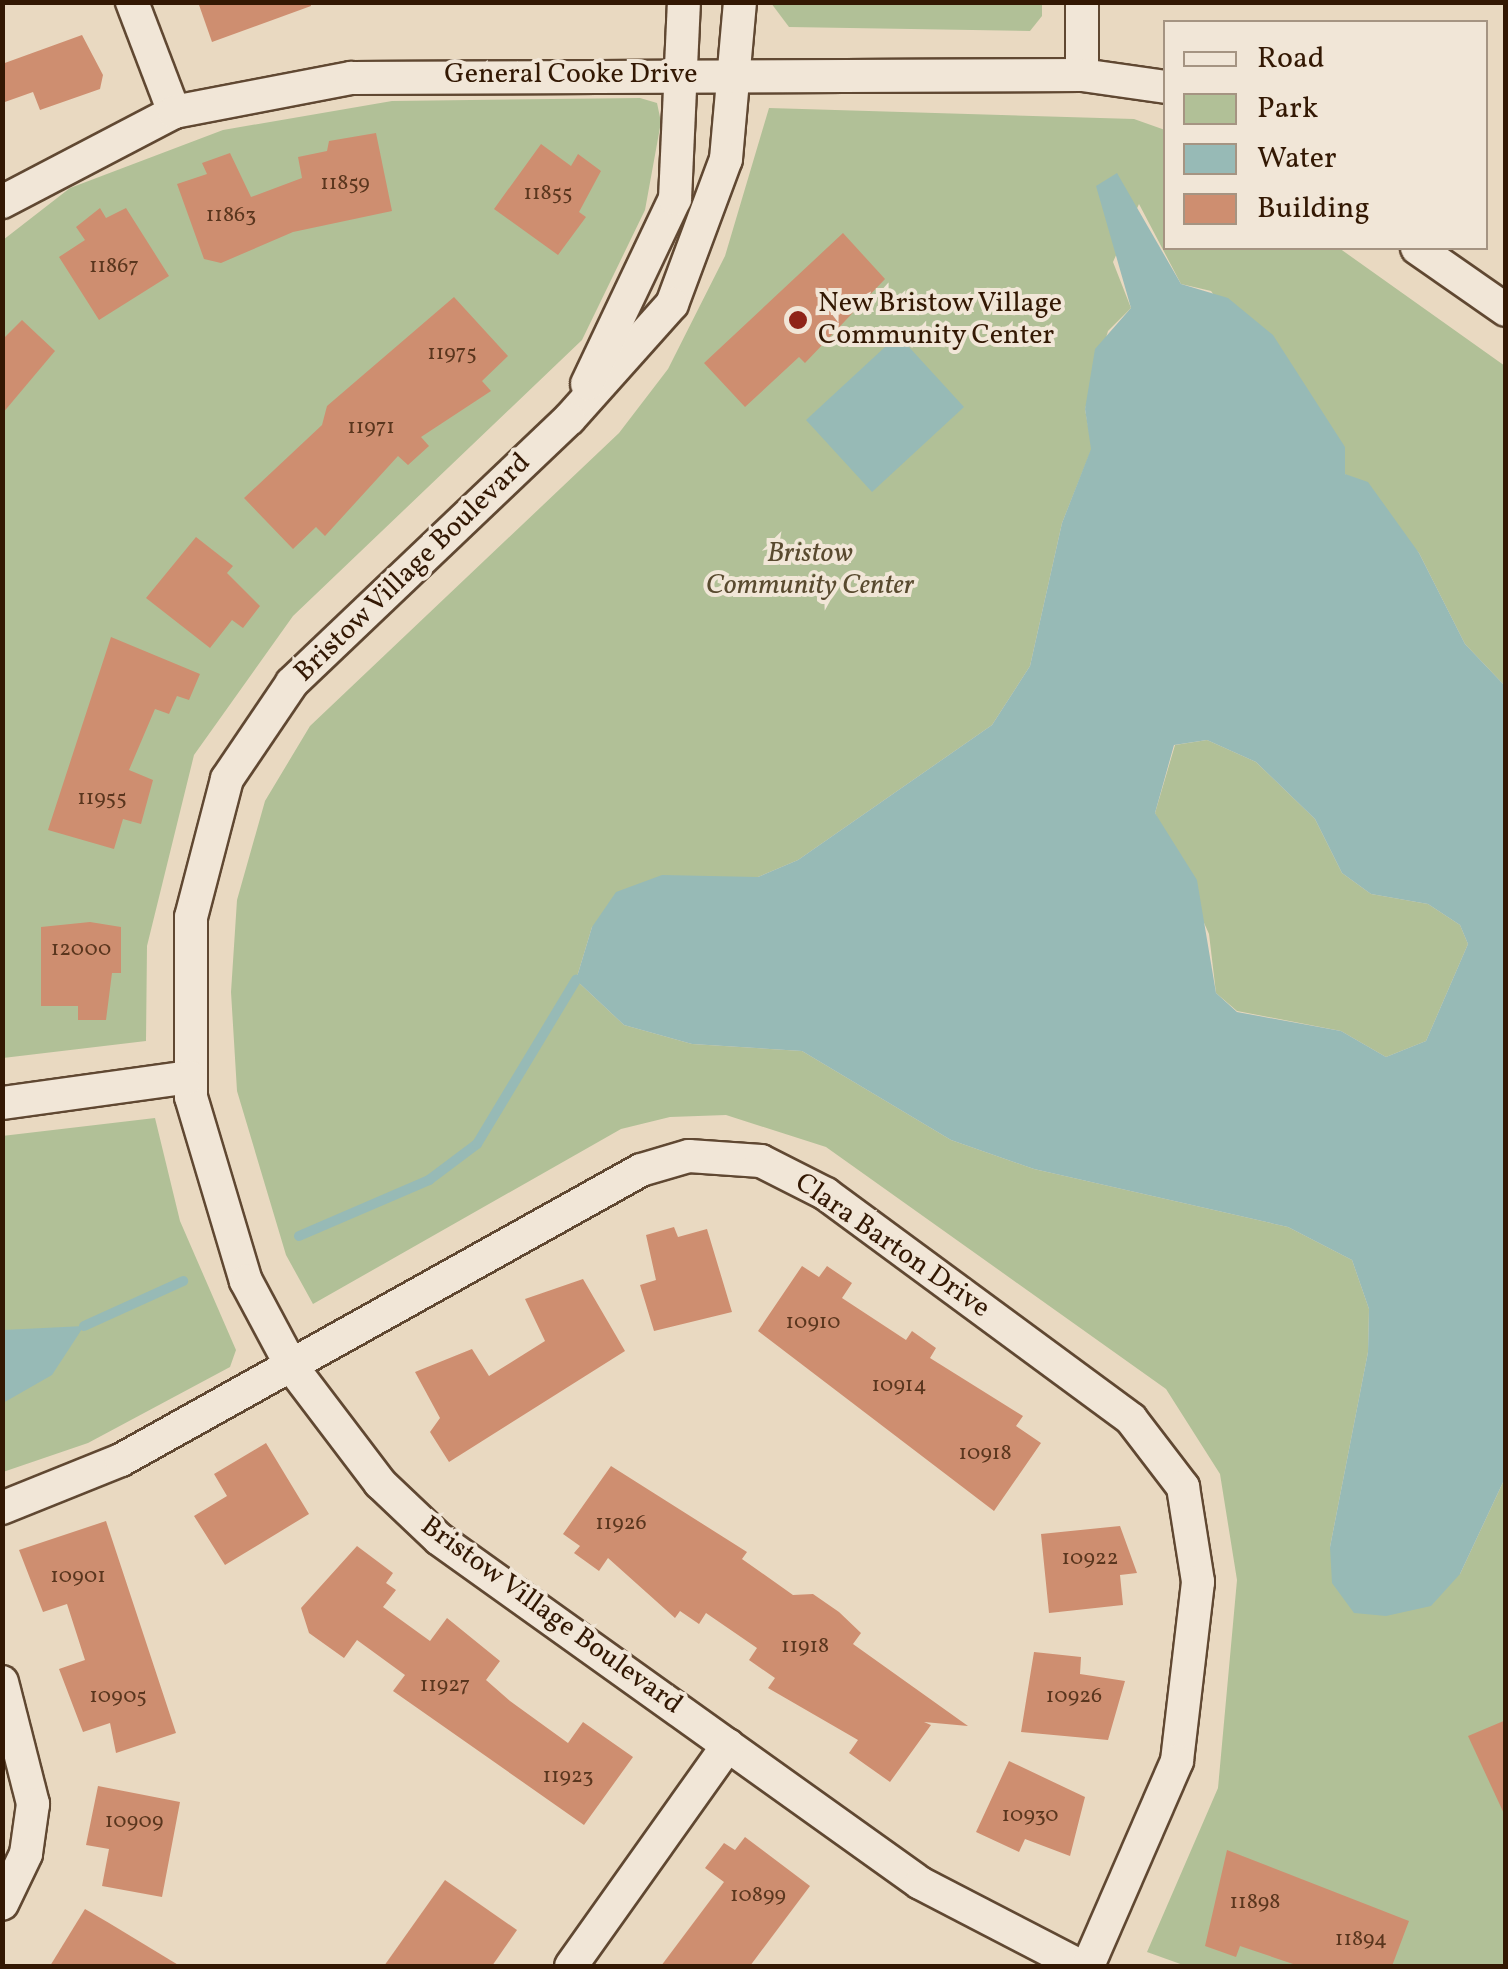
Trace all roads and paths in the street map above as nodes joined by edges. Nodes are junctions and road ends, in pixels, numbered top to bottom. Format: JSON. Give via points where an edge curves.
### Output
{"nodes":[{"id":1,"x":132,"y":2,"type":"edge"},
{"id":2,"x":684,"y":2,"type":"edge"},
{"id":3,"x":740,"y":2,"type":"edge"},
{"id":4,"x":1082,"y":2,"type":"edge"},
{"id":5,"x":685,"y":75,"type":"junction"},
{"id":6,"x":737,"y":75,"type":"junction"},
{"id":7,"x":1082,"y":75,"type":"junction"},
{"id":8,"x":1163,"y":87,"type":"edge"},
{"id":9,"x":174,"y":112,"type":"junction"},
{"id":10,"x":2,"y":202,"type":"edge"},
{"id":11,"x":1422,"y":250,"type":"edge"},
{"id":12,"x":1500,"y":294,"type":"edge"},
{"id":13,"x":569,"y":419,"type":"junction"},
{"id":14,"x":189,"y":1077,"type":"junction"},
{"id":15,"x":2,"y":1102,"type":"edge"},
{"id":16,"x":292,"y":1367,"type":"junction"},
{"id":17,"x":2,"y":1508,"type":"edge"},
{"id":18,"x":2,"y":1682,"type":"edge"},
{"id":19,"x":728,"y":1745,"type":"junction"},
{"id":20,"x":2,"y":1904,"type":"edge"},
{"id":21,"x":571,"y":1966,"type":"edge"},
{"id":22,"x":1080,"y":1966,"type":"edge"},
{"id":23,"x":1088,"y":1966,"type":"edge"}],
"edges":[{"from":1,"to":9,"type":"street"},
{"from":2,"to":5,"type":"street","name":"Bristow Village Boulevard"},
{"from":3,"to":6,"type":"street","name":"Bristow Village Boulevard"},
{"from":4,"to":7,"type":"street"},
{"from":5,"to":6,"type":"street","name":"General Cooke Drive"},
{"from":5,"to":9,"type":"street","name":"General Cooke Drive","via":[[351,78]]},
{"from":5,"to":13,"type":"street","name":"Bristow Village Boulevard","via":[[682,158],[663,241]]},
{"from":6,"to":7,"type":"street","name":"General Cooke Drive"},
{"from":6,"to":13,"type":"street","name":"Bristow Village Boulevard","via":[[726,159],[699,250],[672,304]]},
{"from":7,"to":8,"type":"street","name":"General Cooke Drive"},
{"from":9,"to":10,"type":"street","name":"General Cooke Drive"},
{"from":11,"to":12,"type":"street"},
{"from":13,"to":14,"type":"street","name":"Bristow Village Boulevard","via":[[325,647],[234,766],[214,806],[190,916]]},
{"from":14,"to":15,"type":"street"},
{"from":14,"to":16,"type":"street","name":"Bristow Village Boulevard","via":[[221,1222]]},
{"from":16,"to":17,"type":"street","name":"Clara Barton Drive","via":[[121,1460]]},
{"from":16,"to":19,"type":"street","name":"Bristow Village Boulevard","via":[[380,1483],[439,1539]]},
{"from":16,"to":23,"type":"street","name":"Clara Barton Drive","via":[[616,1181],[664,1161],[734,1156],[826,1194],[1132,1419],[1183,1487],[1198,1582],[1170,1790]]},
{"from":18,"to":20,"type":"street","via":[[33,1804],[26,1854]]},
{"from":19,"to":21,"type":"street"},
{"from":19,"to":22,"type":"street","name":"Bristow Village Boulevard","via":[[920,1883]]}]}
